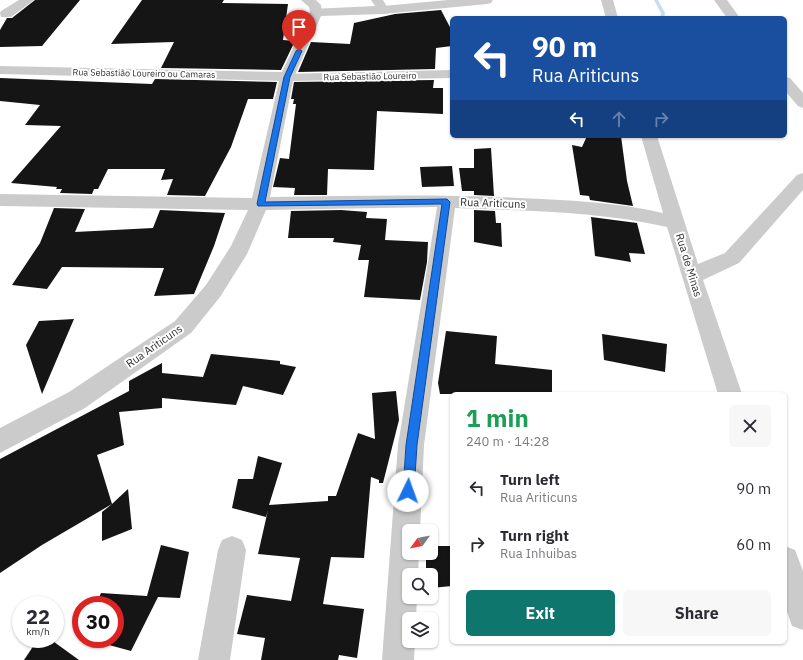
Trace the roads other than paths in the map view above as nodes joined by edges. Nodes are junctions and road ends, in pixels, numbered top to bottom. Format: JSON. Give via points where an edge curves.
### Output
{"nodes":[{"id":1,"x":28,"y":0,"type":"edge"},
{"id":2,"x":307,"y":0,"type":"edge"},
{"id":3,"x":487,"y":0,"type":"edge"},
{"id":4,"x":607,"y":0,"type":"edge"},
{"id":5,"x":720,"y":0,"type":"edge"},
{"id":6,"x":380,"y":5,"type":"edge"},
{"id":7,"x":316,"y":12,"type":"junction"},
{"id":8,"x":6,"y":14,"type":"dead end"},
{"id":9,"x":611,"y":16,"type":"edge"},
{"id":10,"x":732,"y":16,"type":"edge"},
{"id":11,"x":0,"y":70,"type":"edge"},
{"id":12,"x":450,"y":74,"type":"edge"},
{"id":13,"x":287,"y":77,"type":"junction"},
{"id":14,"x":787,"y":83,"type":"edge"},
{"id":15,"x":803,"y":103,"type":"edge"},
{"id":16,"x":650,"y":138,"type":"edge"},
{"id":17,"x":803,"y":179,"type":"edge"},
{"id":18,"x":0,"y":200,"type":"edge"},
{"id":19,"x":447,"y":202,"type":"junction"},
{"id":20,"x":260,"y":204,"type":"junction"},
{"id":21,"x":676,"y":222,"type":"junction"},
{"id":22,"x":692,"y":276,"type":"junction"},
{"id":23,"x":729,"y":392,"type":"edge"},
{"id":24,"x":0,"y":441,"type":"edge"},
{"id":25,"x":232,"y":550,"type":"dead end"},
{"id":26,"x":787,"y":566,"type":"edge"},
{"id":27,"x":803,"y":615,"type":"edge"},
{"id":28,"x":214,"y":660,"type":"edge"},
{"id":29,"x":398,"y":660,"type":"edge"}],
"edges":[{"from":1,"to":8,"type":"street"},
{"from":2,"to":7,"type":"street","via":[[315,5]]},
{"from":3,"to":6,"type":"street"},
{"from":4,"to":9,"type":"street"},
{"from":5,"to":10,"type":"street"},
{"from":6,"to":7,"type":"street"},
{"from":7,"to":13,"type":"street"},
{"from":11,"to":13,"type":"street","name":"Rua Sebastião Loureiro ou Camaras"},
{"from":12,"to":13,"type":"street","name":"Rua Sebastião Loureiro"},
{"from":13,"to":20,"type":"street"},
{"from":14,"to":15,"type":"street"},
{"from":16,"to":21,"type":"street","name":"Rua de Minas"},
{"from":17,"to":22,"type":"street","via":[[732,258]]},
{"from":18,"to":20,"type":"street","name":"Rua Ariticuns"},
{"from":19,"to":20,"type":"street","name":"Rua Ariticuns"},
{"from":19,"to":21,"type":"street","name":"Rua Ariticuns","via":[[588,207],[636,213]]},
{"from":19,"to":29,"type":"street","via":[[411,445]]},
{"from":20,"to":24,"type":"street","name":"Rua Ariticuns","via":[[240,249],[213,291],[183,327],[77,400]]},
{"from":21,"to":22,"type":"street","name":"Rua de Minas"},
{"from":22,"to":23,"type":"street","name":"Rua de Minas"},
{"from":25,"to":28,"type":"street"},
{"from":26,"to":27,"type":"street"}]}
